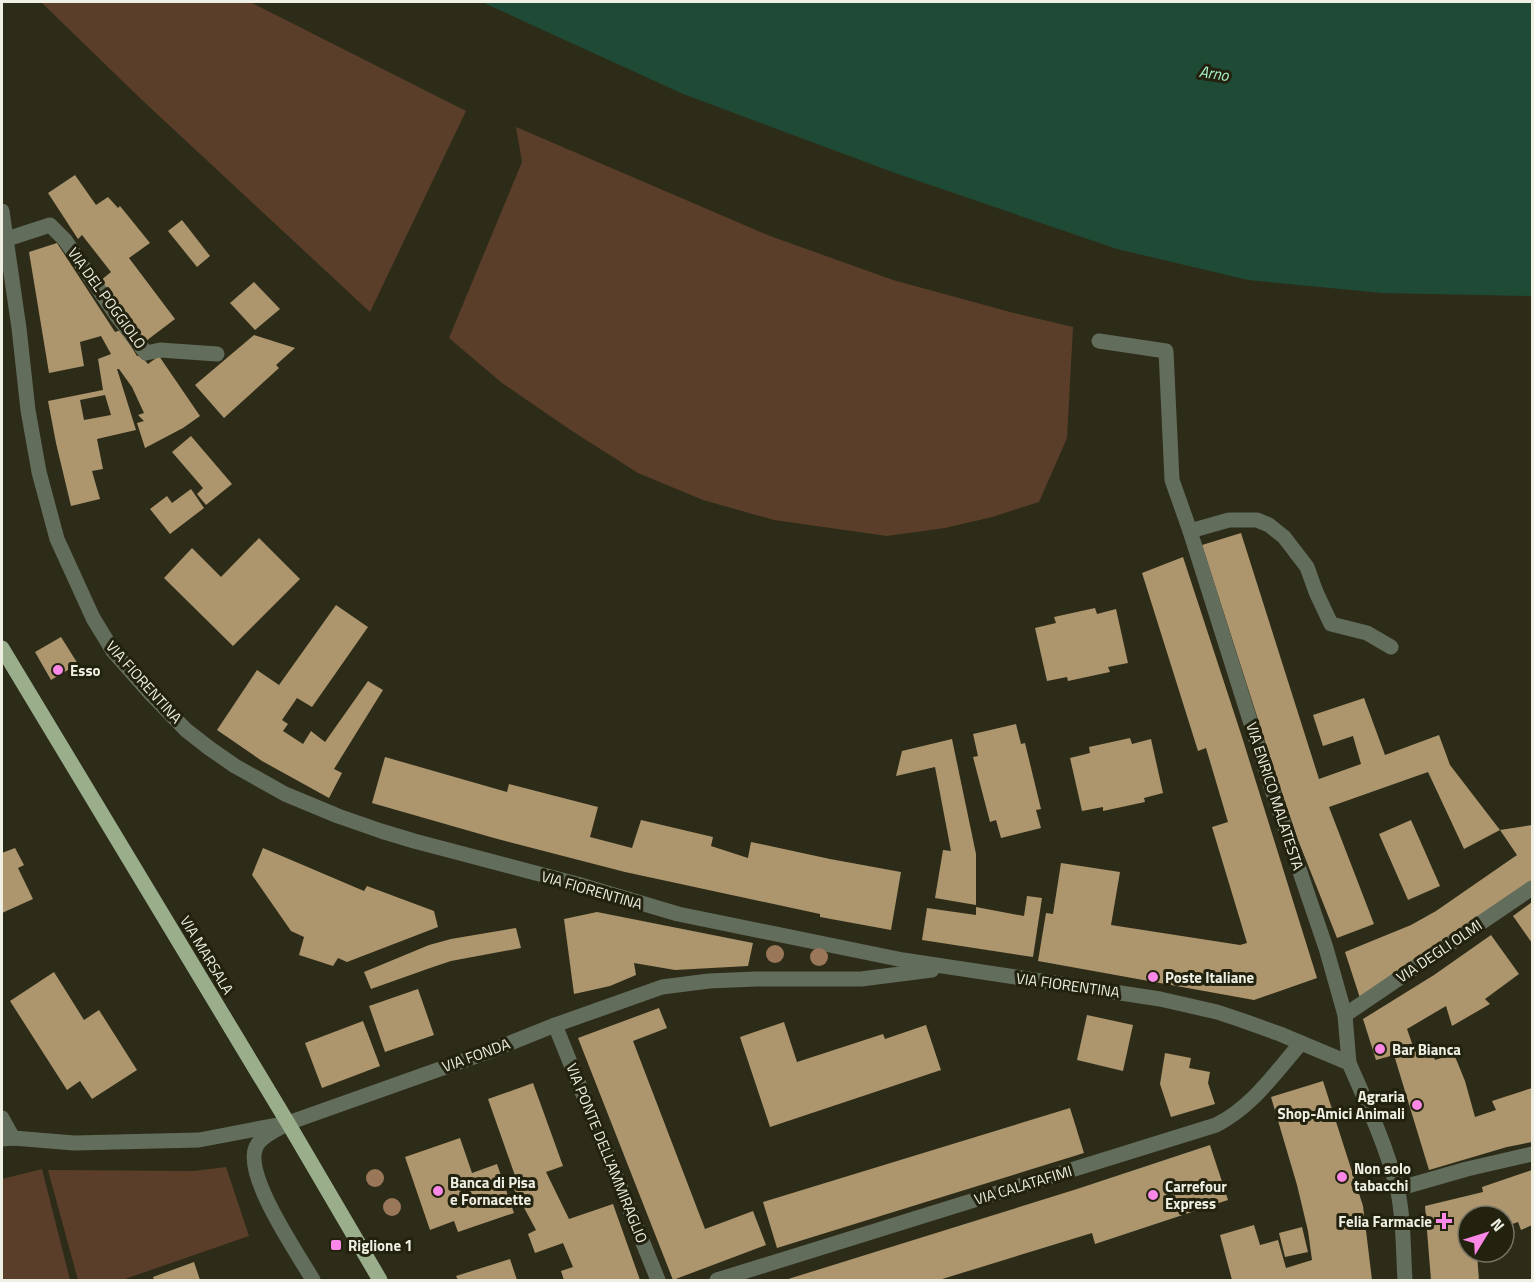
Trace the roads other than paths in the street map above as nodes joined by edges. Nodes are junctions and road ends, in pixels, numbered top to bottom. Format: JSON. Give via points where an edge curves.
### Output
{"nodes":[{"id":1,"x":2,"y":211,"type":"edge"},
{"id":2,"x":7,"y":239,"type":"junction"},
{"id":3,"x":1099,"y":341,"type":"dead end"},
{"id":4,"x":217,"y":354,"type":"dead end"},
{"id":5,"x":1190,"y":531,"type":"junction"},
{"id":6,"x":1391,"y":647,"type":"dead end"},
{"id":7,"x":2,"y":648,"type":"edge"},
{"id":8,"x":1533,"y":888,"type":"edge"},
{"id":9,"x":951,"y":968,"type":"junction"},
{"id":10,"x":1345,"y":1015,"type":"junction"},
{"id":11,"x":555,"y":1025,"type":"junction"},
{"id":12,"x":1301,"y":1043,"type":"junction"},
{"id":13,"x":1349,"y":1063,"type":"junction"},
{"id":14,"x":2,"y":1119,"type":"edge"},
{"id":15,"x":288,"y":1123,"type":"junction"},
{"id":16,"x":7,"y":1139,"type":"edge"},
{"id":17,"x":1533,"y":1154,"type":"edge"},
{"id":18,"x":1397,"y":1189,"type":"junction"},
{"id":19,"x":313,"y":1281,"type":"edge"},
{"id":20,"x":380,"y":1281,"type":"edge"},
{"id":21,"x":658,"y":1281,"type":"edge"},
{"id":22,"x":717,"y":1281,"type":"edge"},
{"id":23,"x":1405,"y":1281,"type":"edge"}],
"edges":[{"from":1,"to":2,"type":"street","name":"VIA FIORENTINA"},
{"from":2,"to":4,"type":"street","name":"VIA DEL POGGIOLO","via":[[50,225],[146,353],[160,350]]},
{"from":2,"to":9,"type":"street","name":"VIA FIORENTINA","via":[[28,410],[57,538],[93,618],[113,651],[186,730],[209,748],[285,794],[414,841],[678,914]]},
{"from":3,"to":5,"type":"street","name":"VIA ENRICO MALATESTA","via":[[1166,351],[1172,480]]},
{"from":5,"to":6,"type":"street","via":[[1229,520],[1257,520],[1269,525],[1284,537],[1307,567],[1331,624],[1367,633]]},
{"from":5,"to":10,"type":"street","name":"VIA ENRICO MALATESTA"},
{"from":7,"to":15,"type":"main road","name":"VIA MARSALA"},
{"from":8,"to":10,"type":"street","name":"VIA DEGLI OLMI"},
{"from":9,"to":11,"type":"street","name":"VIA FONDA","via":[[861,978],[680,984],[645,992]]},
{"from":9,"to":12,"type":"street","name":"VIA FIORENTINA","via":[[1160,999],[1217,1012]]},
{"from":10,"to":13,"type":"street","name":"VIA ENRICO MALATESTA"},
{"from":11,"to":15,"type":"street","name":"VIA FONDA"},
{"from":11,"to":21,"type":"street","name":"VIA PONTE DELL'AMMIRAGLIO"},
{"from":12,"to":13,"type":"street","name":"VIA FIORENTINA"},
{"from":12,"to":22,"type":"street","name":"VIA CALATAFIMI","via":[[1251,1102],[1216,1125]]},
{"from":13,"to":18,"type":"street"},
{"from":14,"to":16,"type":"street"},
{"from":15,"to":16,"type":"street","name":"VIA FONDA","via":[[199,1140],[74,1143]]},
{"from":15,"to":19,"type":"street","via":[[256,1144],[255,1173],[266,1200]]},
{"from":15,"to":20,"type":"main road","name":"VIA MARSALA"},
{"from":17,"to":18,"type":"street"},
{"from":18,"to":23,"type":"street"}]}
